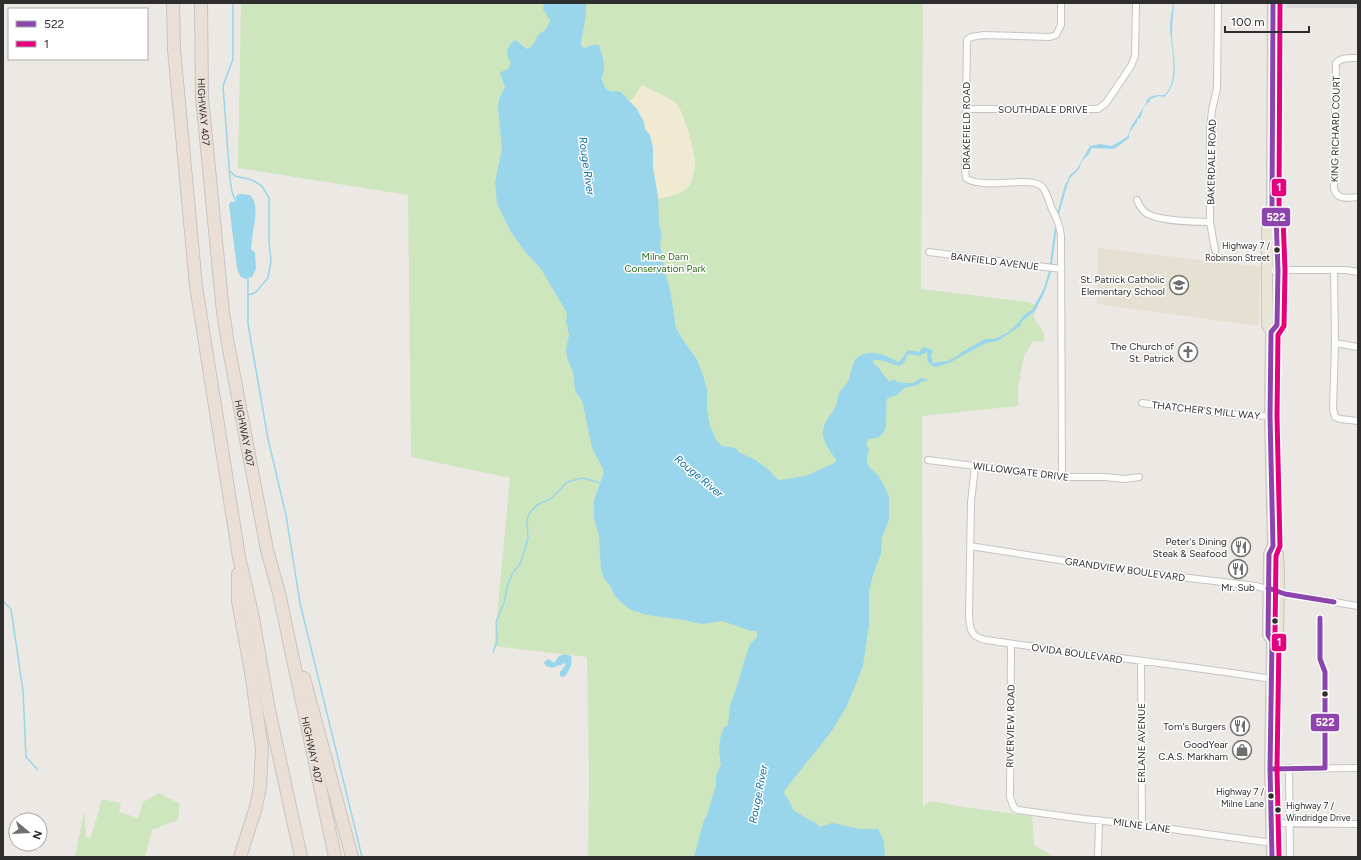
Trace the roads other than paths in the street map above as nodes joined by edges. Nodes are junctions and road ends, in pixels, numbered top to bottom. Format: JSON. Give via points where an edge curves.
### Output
{"nodes":[{"id":1,"x":173,"y":3,"type":"edge"},
{"id":2,"x":201,"y":3,"type":"edge"},
{"id":3,"x":1061,"y":3,"type":"edge"},
{"id":4,"x":1136,"y":3,"type":"edge"},
{"id":5,"x":1218,"y":3,"type":"edge"},
{"id":6,"x":1273,"y":3,"type":"edge"},
{"id":7,"x":1358,"y":58,"type":"edge"},
{"id":8,"x":966,"y":109,"type":"junction"},
{"id":9,"x":1358,"y":197,"type":"edge"},
{"id":10,"x":1137,"y":200,"type":"dead end"},
{"id":11,"x":1210,"y":222,"type":"junction"},
{"id":12,"x":1215,"y":250,"type":"dead end"},
{"id":13,"x":929,"y":252,"type":"dead end"},
{"id":14,"x":1061,"y":269,"type":"junction"},
{"id":15,"x":1273,"y":270,"type":"junction"},
{"id":16,"x":1334,"y":270,"type":"junction"},
{"id":17,"x":1358,"y":272,"type":"edge"},
{"id":18,"x":1335,"y":343,"type":"junction"},
{"id":19,"x":1358,"y":347,"type":"edge"},
{"id":20,"x":1142,"y":403,"type":"dead end"},
{"id":21,"x":1270,"y":416,"type":"junction"},
{"id":22,"x":1358,"y":421,"type":"edge"},
{"id":23,"x":928,"y":460,"type":"dead end"},
{"id":24,"x":975,"y":466,"type":"junction"},
{"id":25,"x":1062,"y":477,"type":"junction"},
{"id":26,"x":1139,"y":477,"type":"dead end"},
{"id":27,"x":970,"y":546,"type":"junction"},
{"id":28,"x":1273,"y":546,"type":"junction"},
{"id":29,"x":239,"y":557,"type":"junction"},
{"id":30,"x":1268,"y":588,"type":"junction"},
{"id":31,"x":1279,"y":592,"type":"junction"},
{"id":32,"x":278,"y":593,"type":"junction"},
{"id":33,"x":1358,"y":606,"type":"edge"},
{"id":34,"x":1272,"y":640,"type":"junction"},
{"id":35,"x":1011,"y":644,"type":"junction"},
{"id":36,"x":1141,"y":662,"type":"junction"},
{"id":37,"x":1271,"y":679,"type":"junction"},
{"id":38,"x":1290,"y":768,"type":"junction"},
{"id":39,"x":1358,"y":768,"type":"edge"},
{"id":40,"x":1270,"y":769,"type":"junction"},
{"id":41,"x":1014,"y":808,"type":"joint"},
{"id":42,"x":1099,"y":820,"type":"junction"},
{"id":43,"x":1272,"y":823,"type":"junction"},
{"id":44,"x":1290,"y":823,"type":"junction"},
{"id":45,"x":1358,"y":824,"type":"edge"},
{"id":46,"x":1142,"y":825,"type":"junction"},
{"id":47,"x":1271,"y":841,"type":"junction"},
{"id":48,"x":240,"y":857,"type":"edge"},
{"id":49,"x":301,"y":857,"type":"edge"},
{"id":50,"x":335,"y":857,"type":"edge"},
{"id":51,"x":352,"y":857,"type":"edge"},
{"id":52,"x":1098,"y":857,"type":"edge"},
{"id":53,"x":1272,"y":857,"type":"edge"},
{"id":54,"x":1290,"y":857,"type":"edge"}],
"edges":[{"from":1,"to":29,"type":"highway","via":[[174,49],[196,286]]},
{"from":2,"to":32,"type":"highway","name":"HIGHWAY 407","via":[[202,97],[223,312],[264,534]]},
{"from":3,"to":8,"type":"street","name":"DRAKEFIELD ROAD","via":[[1061,25],[1056,35],[984,35],[968,39]]},
{"from":4,"to":8,"type":"street","name":"SOUTHDALE DRIVE","via":[[1135,56],[1132,66],[1106,103],[1098,109]]},
{"from":5,"to":11,"type":"street","name":"BAKERDALE ROAD","via":[[1217,88],[1210,130]]},
{"from":6,"to":15,"type":"main road","via":[[1272,207],[1267,220]]},
{"from":7,"to":9,"type":"street","name":"KING RICHARD COURT","via":[[1345,58],[1336,63],[1334,189],[1335,194],[1340,197]]},
{"from":8,"to":14,"type":"street","name":"DRAKEFIELD ROAD","via":[[966,178],[979,183],[1036,183],[1042,186],[1060,229]]},
{"from":10,"to":11,"type":"street","via":[[1141,208],[1152,216]]},
{"from":11,"to":12,"type":"street","name":"BAKERDALE ROAD"},
{"from":13,"to":14,"type":"street","name":"BANFIELD AVENUE"},
{"from":14,"to":25,"type":"street","name":"DRAKEFIELD ROAD"},
{"from":15,"to":16,"type":"street"},
{"from":15,"to":21,"type":"main road","via":[[1267,325],[1271,332]]},
{"from":16,"to":17,"type":"street"},
{"from":16,"to":18,"type":"street"},
{"from":18,"to":19,"type":"street"},
{"from":18,"to":22,"type":"street","via":[[1335,417]]},
{"from":20,"to":21,"type":"street","name":"THATCHER'S MILL WAY","via":[[1227,414]]},
{"from":21,"to":28,"type":"main road"},
{"from":23,"to":24,"type":"street","name":"WILLOWGATE DRIVE"},
{"from":24,"to":25,"type":"street","name":"WILLOWGATE DRIVE"},
{"from":24,"to":27,"type":"street"},
{"from":25,"to":26,"type":"street","name":"WILLOWGATE DRIVE","via":[[1105,477],[1125,480]]},
{"from":27,"to":30,"type":"street","name":"GRANDVIEW BOULEVARD","via":[[1130,571]]},
{"from":27,"to":35,"type":"street","name":"OVIDA BOULEVARD","via":[[970,631],[980,639]]},
{"from":28,"to":30,"type":"main road","via":[[1269,554]]},
{"from":28,"to":31,"type":"main road","via":[[1278,554]]},
{"from":29,"to":48,"type":"highway","via":[[238,601],[262,749],[256,807]]},
{"from":29,"to":49,"type":"highway"},
{"from":30,"to":31,"type":"street","name":"GRANDVIEW BOULEVARD"},
{"from":30,"to":34,"type":"main road","via":[[1268,636]]},
{"from":31,"to":33,"type":"street","name":"GRANDVIEW BOULEVARD"},
{"from":31,"to":34,"type":"main road","via":[[1278,636]]},
{"from":32,"to":50,"type":"highway","name":"HIGHWAY 407"},
{"from":32,"to":51,"type":"highway","via":[[310,698]]},
{"from":34,"to":37,"type":"main road"},
{"from":35,"to":36,"type":"street","name":"OVIDA BOULEVARD"},
{"from":35,"to":41,"type":"street","name":"RIVERVIEW ROAD","via":[[1010,797]]},
{"from":36,"to":37,"type":"street","name":"OVIDA BOULEVARD"},
{"from":36,"to":46,"type":"street","name":"ERLANE AVENUE"},
{"from":37,"to":40,"type":"main road"},
{"from":38,"to":39,"type":"street"},
{"from":38,"to":40,"type":"street"},
{"from":38,"to":44,"type":"street"},
{"from":40,"to":43,"type":"main road"},
{"from":41,"to":42,"type":"street","name":"MILNE LANE"},
{"from":42,"to":46,"type":"street","name":"MILNE LANE"},
{"from":42,"to":52,"type":"street"},
{"from":43,"to":44,"type":"street"},
{"from":43,"to":47,"type":"main road"},
{"from":44,"to":45,"type":"street"},
{"from":44,"to":54,"type":"street"},
{"from":46,"to":47,"type":"street","name":"MILNE LANE"},
{"from":47,"to":53,"type":"main road"}]}
